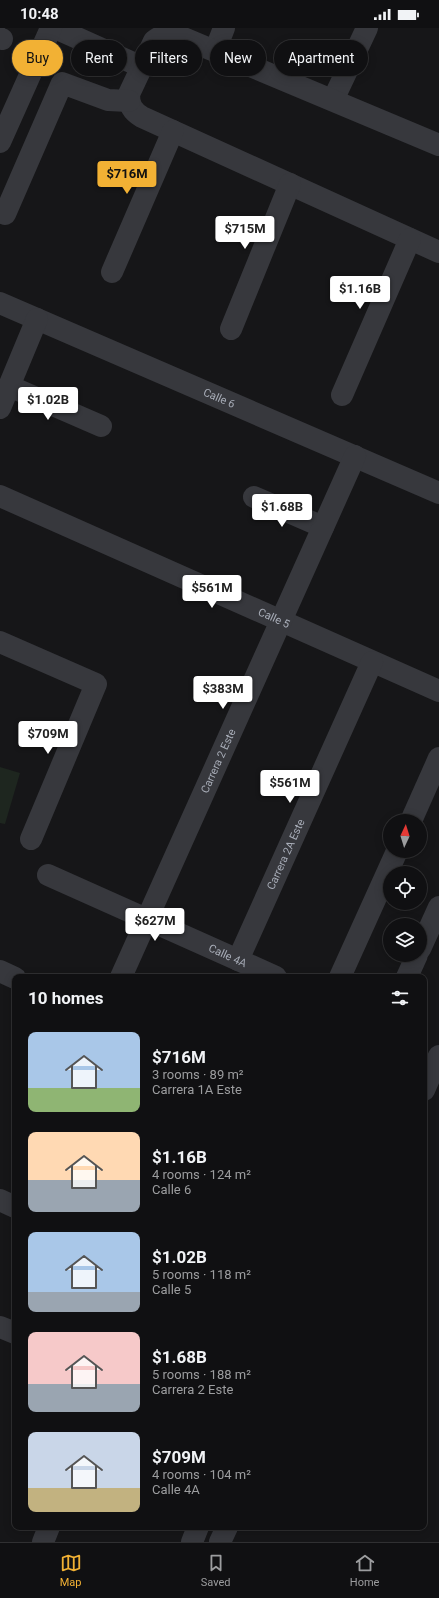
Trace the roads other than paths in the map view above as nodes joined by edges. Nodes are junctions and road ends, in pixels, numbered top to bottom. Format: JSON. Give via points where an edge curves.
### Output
{"nodes":[{"id":1,"x":51,"y":28,"type":"edge"},
{"id":2,"x":55,"y":28,"type":"edge"},
{"id":3,"x":224,"y":28,"type":"edge"},
{"id":4,"x":367,"y":28,"type":"edge"},
{"id":5,"x":164,"y":31,"type":"edge"},
{"id":6,"x":156,"y":40,"type":"edge"},
{"id":7,"x":219,"y":40,"type":"edge"},
{"id":8,"x":210,"y":49,"type":"edge"},
{"id":9,"x":135,"y":64,"type":"edge"},
{"id":10,"x":266,"y":72,"type":"edge"},
{"id":11,"x":138,"y":76,"type":"edge"},
{"id":12,"x":333,"y":100,"type":"junction"},
{"id":13,"x":129,"y":101,"type":"junction"},
{"id":14,"x":172,"y":131,"type":"junction"},
{"id":15,"x":0,"y":142,"type":"edge"},
{"id":16,"x":439,"y":145,"type":"edge"},
{"id":17,"x":290,"y":184,"type":"junction"},
{"id":18,"x":5,"y":214,"type":"dead end"},
{"id":19,"x":410,"y":239,"type":"junction"},
{"id":20,"x":439,"y":252,"type":"edge"},
{"id":21,"x":112,"y":272,"type":"dead end"},
{"id":22,"x":0,"y":303,"type":"edge"},
{"id":23,"x":37,"y":319,"type":"junction"},
{"id":24,"x":231,"y":329,"type":"dead end"},
{"id":25,"x":9,"y":386,"type":"junction"},
{"id":26,"x":342,"y":396,"type":"dead end"},
{"id":27,"x":0,"y":408,"type":"edge"},
{"id":28,"x":101,"y":426,"type":"dead end"},
{"id":29,"x":355,"y":456,"type":"junction"},
{"id":30,"x":439,"y":493,"type":"edge"},
{"id":31,"x":0,"y":496,"type":"edge"},
{"id":32,"x":254,"y":497,"type":"dead end"},
{"id":33,"x":323,"y":527,"type":"junction"},
{"id":34,"x":281,"y":621,"type":"junction"},
{"id":35,"x":0,"y":642,"type":"edge"},
{"id":36,"x":372,"y":662,"type":"junction"},
{"id":37,"x":439,"y":692,"type":"edge"},
{"id":38,"x":439,"y":758,"type":"edge"},
{"id":39,"x":414,"y":814,"type":"edge"},
{"id":40,"x":31,"y":839,"type":"dead end"},
{"id":41,"x":394,"y":858,"type":"edge"},
{"id":42,"x":48,"y":876,"type":"dead end"},
{"id":43,"x":439,"y":907,"type":"edge"},
{"id":44,"x":147,"y":920,"type":"junction"},
{"id":45,"x":427,"y":934,"type":"edge"},
{"id":46,"x":238,"y":960,"type":"junction"},
{"id":47,"x":414,"y":962,"type":"edge"},
{"id":48,"x":0,"y":971,"type":"edge"},
{"id":49,"x":123,"y":974,"type":"edge"},
{"id":50,"x":269,"y":974,"type":"edge"},
{"id":51,"x":341,"y":974,"type":"edge"},
{"id":52,"x":408,"y":974,"type":"edge"},
{"id":53,"x":12,"y":977,"type":"edge"},
{"id":54,"x":439,"y":1056,"type":"edge"},
{"id":55,"x":427,"y":1083,"type":"edge"},
{"id":56,"x":0,"y":1200,"type":"edge"},
{"id":57,"x":12,"y":1206,"type":"edge"},
{"id":58,"x":0,"y":1327,"type":"edge"},
{"id":59,"x":12,"y":1332,"type":"edge"},
{"id":60,"x":48,"y":1530,"type":"edge"},
{"id":61,"x":197,"y":1530,"type":"edge"},
{"id":62,"x":226,"y":1530,"type":"edge"},
{"id":63,"x":43,"y":1542,"type":"edge"},
{"id":64,"x":192,"y":1542,"type":"edge"},
{"id":65,"x":220,"y":1542,"type":"edge"}],
"edges":[{"from":1,"to":15,"type":"street"},
{"from":2,"to":9,"type":"street"},
{"from":3,"to":7,"type":"street"},
{"from":4,"to":12,"type":"street"},
{"from":5,"to":6,"type":"street"},
{"from":5,"to":8,"type":"street"},
{"from":10,"to":12,"type":"street"},
{"from":11,"to":13,"type":"street","via":[[129,94]]},
{"from":12,"to":16,"type":"street"},
{"from":13,"to":14,"type":"street","via":[[136,113]]},
{"from":13,"to":18,"type":"street","via":[[108,100],[62,83]]},
{"from":14,"to":17,"type":"street"},
{"from":14,"to":21,"type":"street"},
{"from":17,"to":19,"type":"street"},
{"from":17,"to":24,"type":"street"},
{"from":19,"to":20,"type":"street"},
{"from":19,"to":26,"type":"street"},
{"from":22,"to":23,"type":"street","name":"Calle 6"},
{"from":23,"to":25,"type":"street"},
{"from":23,"to":29,"type":"street","name":"Calle 6"},
{"from":25,"to":27,"type":"street"},
{"from":25,"to":28,"type":"street"},
{"from":29,"to":30,"type":"street","name":"Calle 6"},
{"from":29,"to":33,"type":"street","name":"Carrera 2 Este"},
{"from":31,"to":34,"type":"street","name":"Calle 5"},
{"from":32,"to":33,"type":"street"},
{"from":33,"to":34,"type":"street","name":"Carrera 2 Este"},
{"from":34,"to":36,"type":"street","name":"Calle 5"},
{"from":34,"to":44,"type":"street","name":"Carrera 2 Este"},
{"from":35,"to":40,"type":"street","via":[[96,684]]},
{"from":36,"to":37,"type":"street","name":"Calle 5"},
{"from":36,"to":46,"type":"street","name":"Carrera 2A Este"},
{"from":38,"to":39,"type":"street"},
{"from":41,"to":51,"type":"street"},
{"from":42,"to":44,"type":"street","name":"Calle 4A"},
{"from":43,"to":45,"type":"street"},
{"from":44,"to":46,"type":"street","name":"Calle 4A"},
{"from":44,"to":49,"type":"street","name":"Carrera 2 Este"},
{"from":46,"to":50,"type":"street","name":"Calle 4A"},
{"from":47,"to":52,"type":"street"},
{"from":48,"to":53,"type":"street"},
{"from":54,"to":55,"type":"street"},
{"from":56,"to":57,"type":"street"},
{"from":58,"to":59,"type":"street"},
{"from":60,"to":63,"type":"street"},
{"from":61,"to":64,"type":"street"},
{"from":62,"to":65,"type":"street"}]}
